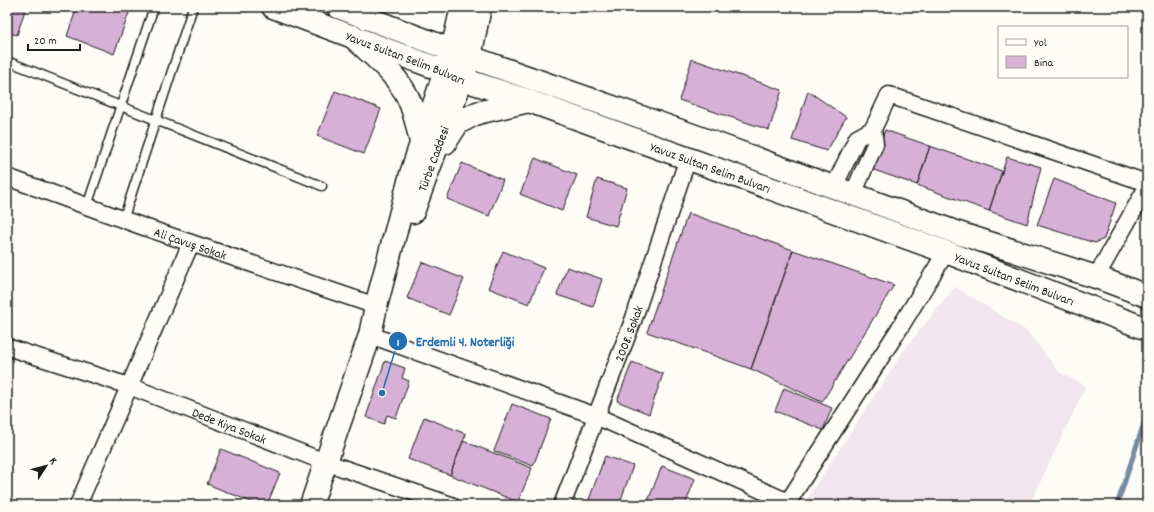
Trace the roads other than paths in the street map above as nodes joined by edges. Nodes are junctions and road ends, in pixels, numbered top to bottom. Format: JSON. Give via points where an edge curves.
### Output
{"nodes":[{"id":1,"x":154,"y":7,"type":"edge"},
{"id":2,"x":193,"y":7,"type":"edge"},
{"id":3,"x":273,"y":7,"type":"edge"},
{"id":4,"x":338,"y":7,"type":"edge"},
{"id":5,"x":462,"y":7,"type":"edge"},
{"id":6,"x":480,"y":7,"type":"edge"},
{"id":7,"x":352,"y":36,"type":"junction"},
{"id":8,"x":461,"y":53,"type":"junction"},
{"id":9,"x":7,"y":61,"type":"edge"},
{"id":10,"x":453,"y":75,"type":"junction"},
{"id":11,"x":529,"y":101,"type":"junction"},
{"id":12,"x":122,"y":106,"type":"junction"},
{"id":13,"x":156,"y":120,"type":"junction"},
{"id":14,"x":421,"y":142,"type":"junction"},
{"id":15,"x":688,"y":158,"type":"junction"},
{"id":16,"x":431,"y":163,"type":"junction"},
{"id":17,"x":7,"y":177,"type":"edge"},
{"id":18,"x":1147,"y":184,"type":"edge"},
{"id":19,"x":322,"y":186,"type":"dead end"},
{"id":20,"x":1147,"y":187,"type":"edge"},
{"id":21,"x":843,"y":191,"type":"junction"},
{"id":22,"x":87,"y":206,"type":"junction"},
{"id":23,"x":123,"y":220,"type":"junction"},
{"id":24,"x":191,"y":243,"type":"junction"},
{"id":25,"x":946,"y":252,"type":"junction"},
{"id":26,"x":1096,"y":277,"type":"junction"},
{"id":27,"x":1139,"y":293,"type":"edge"},
{"id":28,"x":376,"y":306,"type":"junction"},
{"id":29,"x":1147,"y":329,"type":"edge"},
{"id":30,"x":370,"y":335,"type":"junction"},
{"id":31,"x":7,"y":347,"type":"edge"},
{"id":32,"x":129,"y":386,"type":"junction"},
{"id":33,"x":596,"y":416,"type":"junction"},
{"id":34,"x":325,"y":462,"type":"junction"},
{"id":35,"x":787,"y":504,"type":"edge"},
{"id":36,"x":78,"y":505,"type":"edge"},
{"id":37,"x":311,"y":505,"type":"edge"},
{"id":38,"x":451,"y":505,"type":"edge"},
{"id":39,"x":562,"y":505,"type":"edge"}],
"edges":[{"from":1,"to":12,"type":"lane"},
{"from":2,"to":13,"type":"lane"},
{"from":3,"to":7,"type":"main road","name":"Yavuz Sultan Selim Bulvarı"},
{"from":4,"to":8,"type":"main road","name":"Yavuz Sultan Selim Bulvarı"},
{"from":5,"to":8,"type":"main road","name":"Türbe Caddesi"},
{"from":6,"to":8,"type":"main road","name":"Türbe Caddesi"},
{"from":7,"to":10,"type":"main road","name":"Yavuz Sultan Selim Bulvarı"},
{"from":7,"to":14,"type":"main road","via":[[390,72],[406,92],[414,111]]},
{"from":8,"to":10,"type":"main road","name":"Türbe Caddesi"},
{"from":8,"to":21,"type":"main road","name":"Yavuz Sultan Selim Bulvarı"},
{"from":9,"to":12,"type":"lane"},
{"from":10,"to":11,"type":"main road","name":"Yavuz Sultan Selim Bulvarı"},
{"from":10,"to":14,"type":"main road","name":"Türbe Caddesi"},
{"from":10,"to":16,"type":"main road","name":"Türbe Caddesi"},
{"from":11,"to":15,"type":"main road","name":"Yavuz Sultan Selim Bulvarı"},
{"from":11,"to":16,"type":"main road","via":[[477,113],[458,123]]},
{"from":12,"to":13,"type":"lane"},
{"from":12,"to":22,"type":"lane"},
{"from":13,"to":19,"type":"lane"},
{"from":13,"to":23,"type":"lane"},
{"from":14,"to":28,"type":"main road","name":"Türbe Caddesi"},
{"from":15,"to":25,"type":"main road","name":"Yavuz Sultan Selim Bulvarı"},
{"from":15,"to":33,"type":"street","name":"2008. Sokak","via":[[634,318]]},
{"from":16,"to":28,"type":"main road","name":"Türbe Caddesi"},
{"from":17,"to":22,"type":"street","name":"Ali Çavuş Sokak"},
{"from":18,"to":21,"type":"street","via":[[889,95],[874,129],[875,144]]},
{"from":20,"to":26,"type":"street"},
{"from":21,"to":26,"type":"main road","name":"Yavuz Sultan Selim Bulvarı","via":[[958,233]]},
{"from":22,"to":23,"type":"street","name":"Ali Çavuş Sokak"},
{"from":23,"to":24,"type":"street","name":"Ali Çavuş Sokak"},
{"from":24,"to":28,"type":"street","name":"Ali Çavuş Sokak"},
{"from":24,"to":32,"type":"street"},
{"from":25,"to":29,"type":"main road","name":"Yavuz Sultan Selim Bulvarı"},
{"from":25,"to":35,"type":"street"},
{"from":26,"to":27,"type":"main road","name":"Yavuz Sultan Selim Bulvarı"},
{"from":28,"to":30,"type":"main road","name":"Türbe Caddesi"},
{"from":30,"to":33,"type":"street"},
{"from":30,"to":34,"type":"main road","name":"Türbe Caddesi"},
{"from":31,"to":32,"type":"street","name":"Dede Kiya Sokak"},
{"from":32,"to":34,"type":"street","name":"Dede Kiya Sokak"},
{"from":32,"to":36,"type":"street"},
{"from":33,"to":35,"type":"street"},
{"from":33,"to":39,"type":"street","name":"2008. Sokak"},
{"from":34,"to":37,"type":"main road","name":"Türbe Caddesi"},
{"from":34,"to":38,"type":"street","name":"Dede Kiya Sokak"}]}
